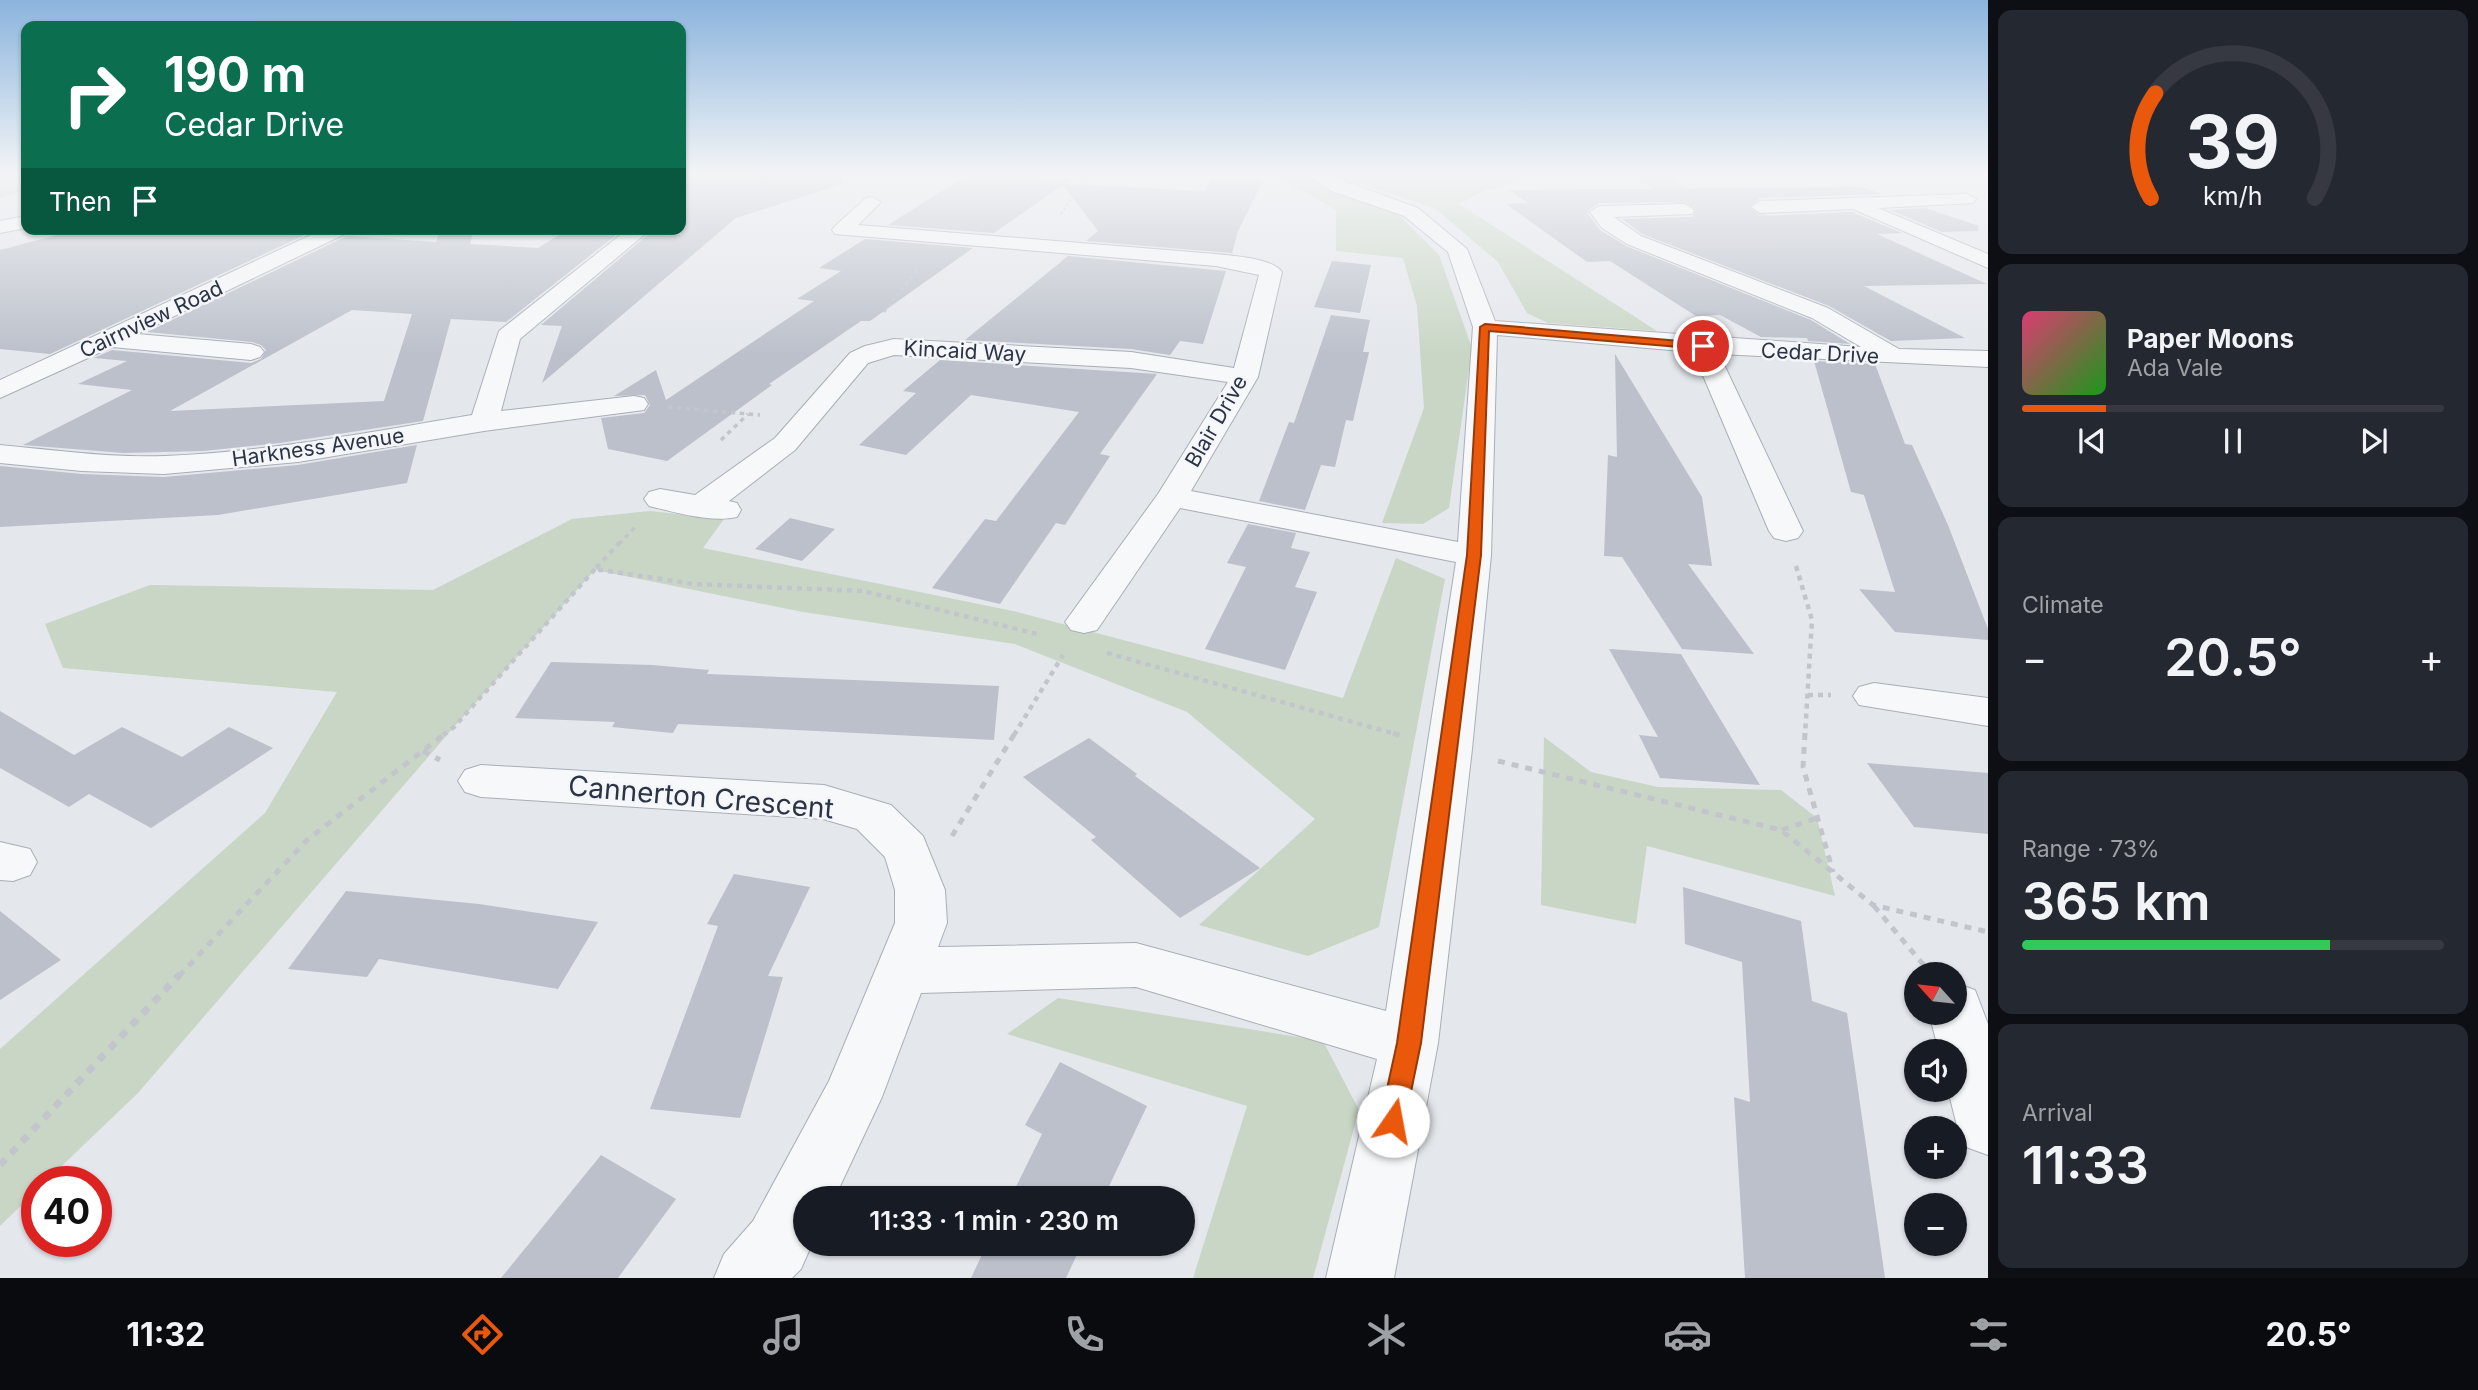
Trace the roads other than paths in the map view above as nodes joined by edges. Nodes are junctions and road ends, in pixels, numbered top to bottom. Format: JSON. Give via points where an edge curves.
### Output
{"nodes":[{"id":1,"x":327,"y":235,"type":"edge"},
{"id":2,"x":633,"y":235,"type":"edge"},
{"id":3,"x":900,"y":235,"type":"edge"},
{"id":4,"x":1439,"y":235,"type":"edge"},
{"id":5,"x":1625,"y":235,"type":"edge"},
{"id":6,"x":1924,"y":235,"type":"edge"},
{"id":7,"x":1988,"y":262,"type":"edge"},
{"id":8,"x":1485,"y":327,"type":"junction"},
{"id":9,"x":108,"y":339,"type":"junction"},
{"id":10,"x":1703,"y":346,"type":"junction"},
{"id":11,"x":251,"y":352,"type":"dead end"},
{"id":12,"x":1897,"y":358,"type":"junction"},
{"id":13,"x":1988,"y":359,"type":"edge"},
{"id":14,"x":1245,"y":377,"type":"junction"},
{"id":15,"x":7,"y":383,"type":"edge"},
{"id":16,"x":634,"y":404,"type":"road end"},
{"id":17,"x":484,"y":422,"type":"junction"},
{"id":18,"x":0,"y":454,"type":"edge"},
{"id":19,"x":1172,"y":497,"type":"junction"},
{"id":20,"x":660,"y":499,"type":"road end"},
{"id":21,"x":1786,"y":531,"type":"road end"},
{"id":22,"x":1474,"y":555,"type":"junction"},
{"id":23,"x":1083,"y":638,"type":"road end"},
{"id":24,"x":1874,"y":696,"type":"dead end"},
{"id":25,"x":1988,"y":712,"type":"edge"},
{"id":26,"x":481,"y":781,"type":"dead end"},
{"id":27,"x":901,"y":971,"type":"junction"},
{"id":28,"x":1960,"y":1026,"type":"edge"},
{"id":29,"x":1409,"y":1043,"type":"junction"},
{"id":30,"x":1988,"y":1126,"type":"edge"},
{"id":31,"x":748,"y":1278,"type":"edge"},
{"id":32,"x":1360,"y":1278,"type":"edge"}],
"edges":[{"from":1,"to":9,"type":"street","name":"Cairnview Road"},
{"from":2,"to":17,"type":"street","via":[[508,336]]},
{"from":3,"to":14,"type":"street","name":"Blair Drive","via":[[1216,260],[1271,272]]},
{"from":4,"to":8,"type":"street","via":[[1457,249]]},
{"from":5,"to":12,"type":"street","via":[[1820,313]]},
{"from":6,"to":7,"type":"street"},
{"from":8,"to":10,"type":"street","name":"Cedar Drive"},
{"from":8,"to":22,"type":"street"},
{"from":9,"to":11,"type":"street"},
{"from":9,"to":15,"type":"street","name":"Cairnview Road"},
{"from":10,"to":12,"type":"street","name":"Cedar Drive"},
{"from":10,"to":21,"type":"street"},
{"from":12,"to":13,"type":"street","name":"Cedar Drive"},
{"from":14,"to":19,"type":"street","name":"Blair Drive"},
{"from":14,"to":20,"type":"street","name":"Kincaid Way","via":[[1131,360],[894,347],[874,351],[859,358],[785,443],[714,508]]},
{"from":16,"to":17,"type":"street","name":"Harkness Avenue"},
{"from":17,"to":18,"type":"street","name":"Harkness Avenue","via":[[298,453],[164,465]]},
{"from":19,"to":22,"type":"street","name":"Blair Drive"},
{"from":19,"to":23,"type":"street","name":"Blair Drive"},
{"from":22,"to":29,"type":"street"},
{"from":24,"to":25,"type":"street"},
{"from":26,"to":27,"type":"street","name":"Cannerton Crescent","via":[[824,802],[874,817],[906,849],[919,890],[921,923]]},
{"from":27,"to":29,"type":"street","via":[[1136,965]]},
{"from":27,"to":31,"type":"street","name":"Cannerton Crescent","via":[[852,1097],[777,1245]]},
{"from":28,"to":30,"type":"street"},
{"from":29,"to":32,"type":"street"}]}
